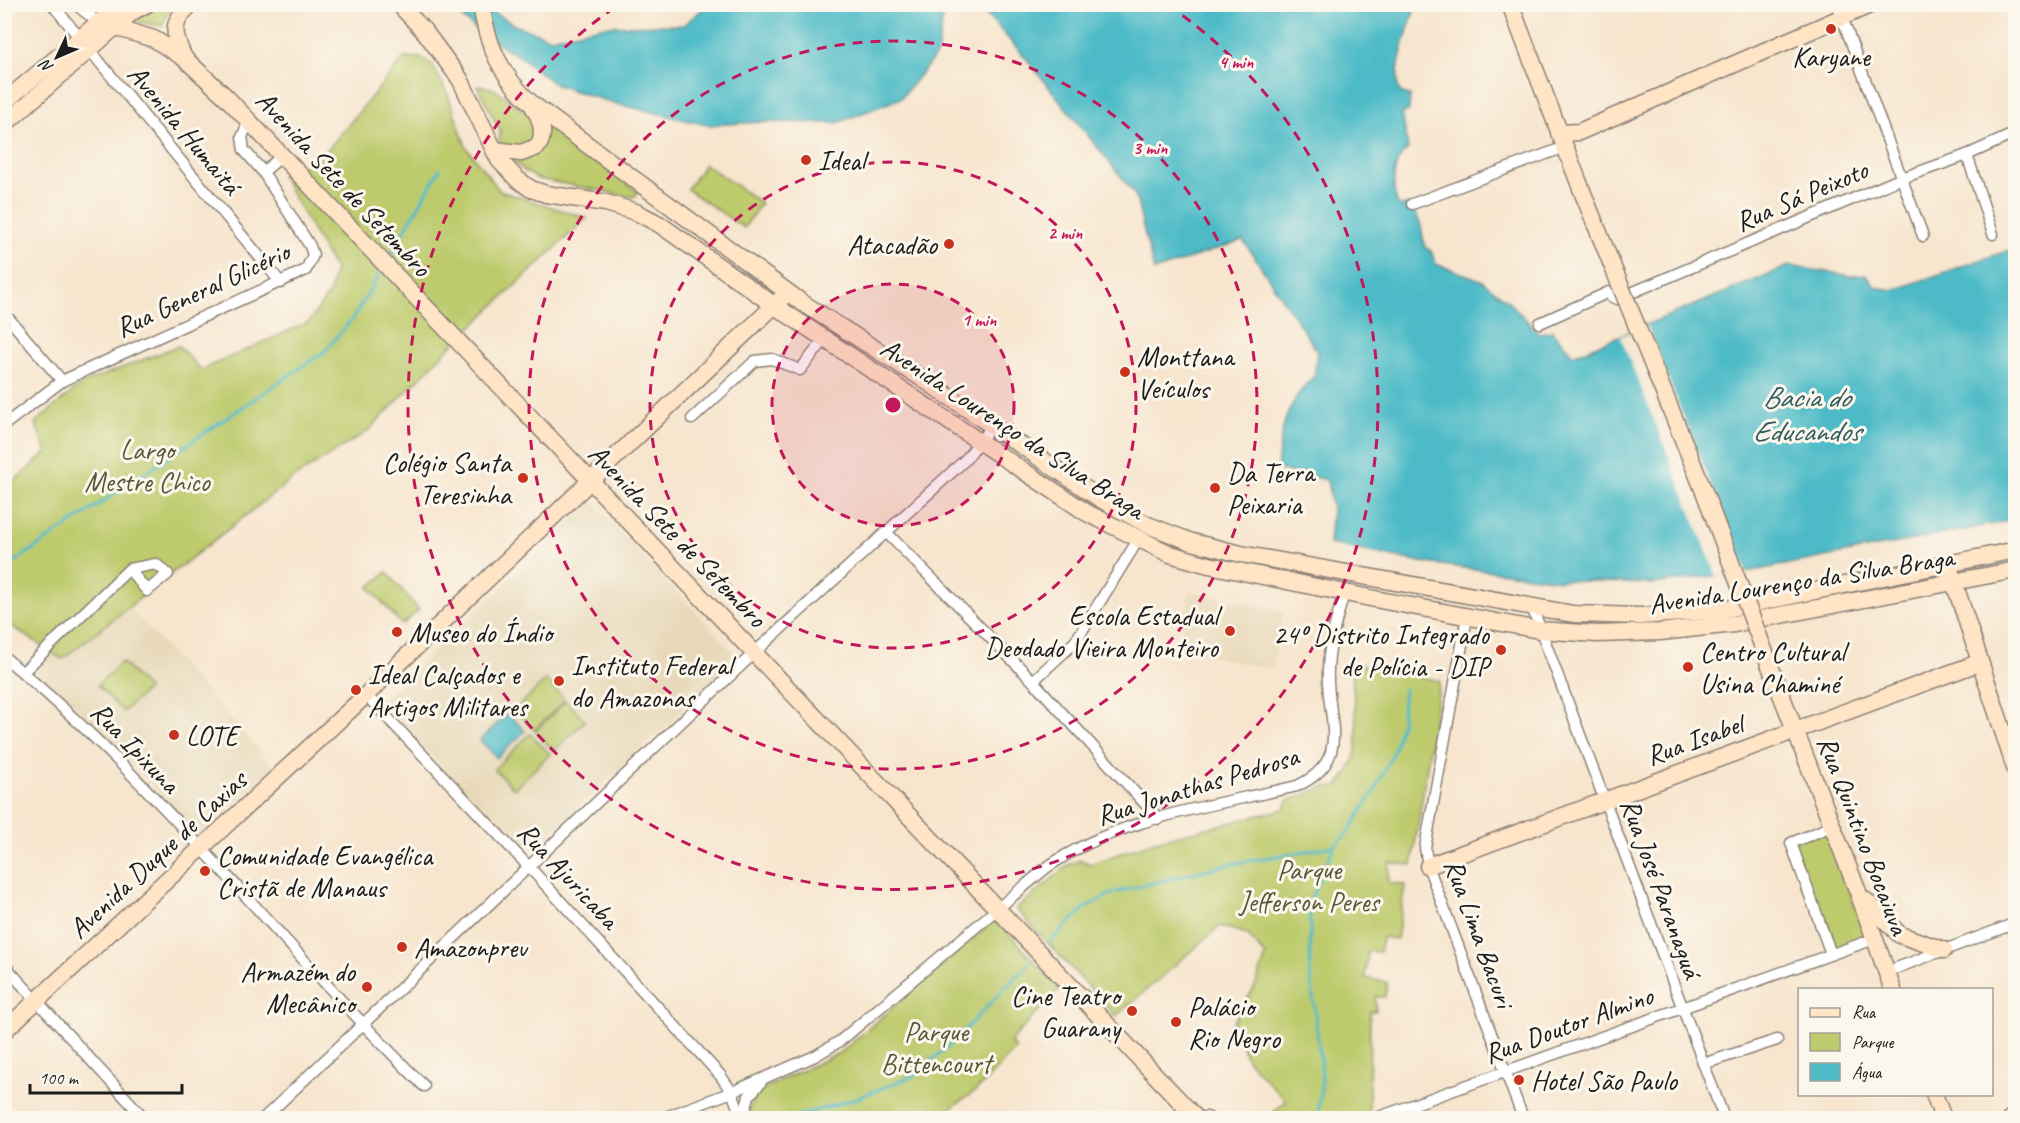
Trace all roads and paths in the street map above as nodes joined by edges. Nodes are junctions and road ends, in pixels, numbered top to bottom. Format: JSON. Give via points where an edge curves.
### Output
{"nodes":[{"id":1,"x":52,"y":4,"type":"edge"},
{"id":2,"x":75,"y":4,"type":"edge"},
{"id":3,"x":191,"y":4,"type":"edge"},
{"id":4,"x":399,"y":4,"type":"edge"},
{"id":5,"x":481,"y":4,"type":"edge"},
{"id":6,"x":1510,"y":4,"type":"edge"},
{"id":7,"x":1872,"y":4,"type":"edge"},
{"id":8,"x":134,"y":6,"type":"edge"},
{"id":9,"x":1839,"y":11,"type":"edge"},
{"id":10,"x":99,"y":22,"type":"junction"},
{"id":11,"x":115,"y":27,"type":"junction"},
{"id":12,"x":78,"y":38,"type":"junction"},
{"id":13,"x":90,"y":51,"type":"junction"},
{"id":14,"x":184,"y":58,"type":"junction"},
{"id":15,"x":4,"y":102,"type":"edge"},
{"id":16,"x":532,"y":104,"type":"junction"},
{"id":17,"x":249,"y":121,"type":"junction"},
{"id":18,"x":4,"y":125,"type":"edge"},
{"id":19,"x":2016,"y":133,"type":"edge"},
{"id":20,"x":1562,"y":140,"type":"junction"},
{"id":21,"x":494,"y":150,"type":"junction"},
{"id":22,"x":1967,"y":155,"type":"junction"},
{"id":23,"x":283,"y":157,"type":"junction"},
{"id":24,"x":263,"y":172,"type":"junction"},
{"id":25,"x":1902,"y":178,"type":"junction"},
{"id":26,"x":1412,"y":204,"type":"dead end"},
{"id":27,"x":1993,"y":234,"type":"dead end"},
{"id":28,"x":1923,"y":236,"type":"dead end"},
{"id":29,"x":281,"y":283,"type":"junction"},
{"id":30,"x":788,"y":292,"type":"junction"},
{"id":31,"x":775,"y":306,"type":"junction"},
{"id":32,"x":4,"y":313,"type":"edge"},
{"id":33,"x":1539,"y":323,"type":"dead end"},
{"id":34,"x":825,"y":339,"type":"junction"},
{"id":35,"x":63,"y":381,"type":"junction"},
{"id":36,"x":692,"y":419,"type":"dead end"},
{"id":37,"x":4,"y":425,"type":"edge"},
{"id":38,"x":992,"y":426,"type":"junction"},
{"id":39,"x":981,"y":442,"type":"junction"},
{"id":40,"x":590,"y":483,"type":"junction"},
{"id":41,"x":1087,"y":490,"type":"junction"},
{"id":42,"x":1077,"y":506,"type":"junction"},
{"id":43,"x":886,"y":532,"type":"junction"},
{"id":44,"x":1138,"y":540,"type":"junction"},
{"id":45,"x":2016,"y":550,"type":"edge"},
{"id":46,"x":1948,"y":563,"type":"junction"},
{"id":47,"x":129,"y":568,"type":"dead end"},
{"id":48,"x":2016,"y":570,"type":"edge"},
{"id":49,"x":1388,"y":580,"type":"junction"},
{"id":50,"x":1954,"y":583,"type":"junction"},
{"id":51,"x":1344,"y":593,"type":"junction"},
{"id":52,"x":1385,"y":602,"type":"junction"},
{"id":53,"x":1532,"y":607,"type":"junction"},
{"id":54,"x":1467,"y":617,"type":"junction"},
{"id":55,"x":1539,"y":630,"type":"junction"},
{"id":56,"x":753,"y":654,"type":"junction"},
{"id":57,"x":4,"y":657,"type":"edge"},
{"id":58,"x":1978,"y":663,"type":"junction"},
{"id":59,"x":23,"y":672,"type":"junction"},
{"id":60,"x":1033,"y":681,"type":"junction"},
{"id":61,"x":366,"y":695,"type":"junction"},
{"id":62,"x":1796,"y":730,"type":"junction"},
{"id":63,"x":2016,"y":771,"type":"edge"},
{"id":64,"x":1605,"y":801,"type":"junction"},
{"id":65,"x":1159,"y":819,"type":"junction"},
{"id":66,"x":1832,"y":826,"type":"junction"},
{"id":67,"x":201,"y":849,"type":"junction"},
{"id":68,"x":1428,"y":866,"type":"junction"},
{"id":69,"x":530,"y":867,"type":"junction"},
{"id":70,"x":1858,"y":892,"type":"junction"},
{"id":71,"x":998,"y":909,"type":"junction"},
{"id":72,"x":2016,"y":923,"type":"edge"},
{"id":73,"x":1874,"y":939,"type":"junction"},
{"id":74,"x":1944,"y":950,"type":"junction"},
{"id":75,"x":1831,"y":954,"type":"junction"},
{"id":76,"x":4,"y":965,"type":"edge"},
{"id":77,"x":1886,"y":972,"type":"junction"},
{"id":78,"x":1892,"y":988,"type":"edge"},
{"id":79,"x":37,"y":1003,"type":"junction"},
{"id":80,"x":1681,"y":1009,"type":"junction"},
{"id":81,"x":362,"y":1024,"type":"junction"},
{"id":82,"x":4,"y":1031,"type":"edge"},
{"id":83,"x":1777,"y":1040,"type":"dead end"},
{"id":84,"x":1703,"y":1064,"type":"junction"},
{"id":85,"x":1505,"y":1072,"type":"junction"},
{"id":86,"x":766,"y":1078,"type":"junction"},
{"id":87,"x":424,"y":1086,"type":"dead end"},
{"id":88,"x":733,"y":1092,"type":"junction"},
{"id":89,"x":1934,"y":1096,"type":"edge"},
{"id":90,"x":1195,"y":1116,"type":"edge"},
{"id":91,"x":1379,"y":1118,"type":"edge"},
{"id":92,"x":144,"y":1119,"type":"edge"},
{"id":93,"x":264,"y":1119,"type":"edge"},
{"id":94,"x":663,"y":1119,"type":"edge"},
{"id":95,"x":742,"y":1119,"type":"edge"},
{"id":96,"x":1523,"y":1119,"type":"edge"},
{"id":97,"x":1724,"y":1119,"type":"edge"},
{"id":98,"x":1943,"y":1119,"type":"edge"}],
"edges":[{"from":1,"to":12,"type":"street","name":"Avenida Humaitá"},
{"from":2,"to":10,"type":"street"},
{"from":3,"to":14,"type":"street","via":[[179,15],[176,25],[177,43]]},
{"from":4,"to":21,"type":"street","name":"Avenida Lourenço da Silva Braga","via":[[460,79]]},
{"from":5,"to":16,"type":"street","name":"Avenida Lourenço da Silva Braga","via":[[492,52],[508,81]]},
{"from":6,"to":20,"type":"street","name":"Rua Quintino Bocaiuva"},
{"from":7,"to":9,"type":"street"},
{"from":8,"to":10,"type":"street"},
{"from":8,"to":11,"type":"street"},
{"from":9,"to":20,"type":"street"},
{"from":9,"to":25,"type":"street"},
{"from":10,"to":11,"type":"street","name":"Avenida Sete de Setembro"},
{"from":10,"to":12,"type":"street"},
{"from":11,"to":13,"type":"street"},
{"from":11,"to":14,"type":"street","name":"Avenida Sete de Setembro","via":[[154,39]]},
{"from":12,"to":13,"type":"street","name":"Avenida Humaitá"},
{"from":12,"to":15,"type":"street"},
{"from":13,"to":18,"type":"street"},
{"from":13,"to":29,"type":"street","name":"Avenida Humaitá"},
{"from":14,"to":17,"type":"street","name":"Avenida Sete de Setembro"},
{"from":16,"to":21,"type":"street","via":[[542,126],[543,135],[537,147],[521,153]]},
{"from":16,"to":30,"type":"street","name":"Avenida Lourenço da Silva Braga"},
{"from":17,"to":23,"type":"street","name":"Avenida Sete de Setembro"},
{"from":17,"to":24,"type":"street","name":"Rua General Glicério","via":[[242,144]]},
{"from":19,"to":22,"type":"street","name":"Rua Sá Peixoto"},
{"from":20,"to":26,"type":"street"},
{"from":20,"to":62,"type":"street","name":"Rua Quintino Bocaiuva","bridge":true},
{"from":21,"to":31,"type":"street","name":"Avenida Lourenço da Silva Braga","via":[[506,169],[531,189],[636,212]]},
{"from":22,"to":25,"type":"street","name":"Rua Sá Peixoto"},
{"from":22,"to":27,"type":"street"},
{"from":23,"to":24,"type":"street"},
{"from":23,"to":40,"type":"street","name":"Avenida Sete de Setembro"},
{"from":24,"to":29,"type":"street","name":"Rua General Glicério","via":[[313,255],[306,270]]},
{"from":25,"to":28,"type":"street"},
{"from":25,"to":33,"type":"street","name":"Rua Sá Peixoto","via":[[1617,299],[1609,292]]},
{"from":29,"to":35,"type":"street","name":"Rua General Glicério"},
{"from":30,"to":31,"type":"street","name":"Avenida Duque de Caxias"},
{"from":30,"to":38,"type":"street","name":"Avenida Lourenço da Silva Braga"},
{"from":31,"to":34,"type":"street","name":"Avenida Lourenço da Silva Braga"},
{"from":31,"to":40,"type":"street","name":"Avenida Duque de Caxias"},
{"from":32,"to":35,"type":"street"},
{"from":34,"to":36,"type":"street","via":[[800,370],[772,359],[755,361]]},
{"from":34,"to":39,"type":"street","name":"Avenida Lourenço da Silva Braga"},
{"from":35,"to":37,"type":"street","name":"Rua General Glicério"},
{"from":38,"to":39,"type":"street"},
{"from":38,"to":41,"type":"street","name":"Avenida Lourenço da Silva Braga"},
{"from":39,"to":42,"type":"street","name":"Avenida Lourenço da Silva Braga"},
{"from":39,"to":43,"type":"street"},
{"from":40,"to":56,"type":"street","name":"Avenida Sete de Setembro"},
{"from":40,"to":61,"type":"street","name":"Avenida Duque de Caxias"},
{"from":41,"to":42,"type":"street"},
{"from":41,"to":49,"type":"street","name":"Avenida Lourenço da Silva Braga","via":[[1148,525],[1192,542]]},
{"from":42,"to":44,"type":"street","name":"Avenida Lourenço da Silva Braga"},
{"from":43,"to":56,"type":"street"},
{"from":43,"to":60,"type":"street"},
{"from":44,"to":51,"type":"street","name":"Avenida Lourenço da Silva Braga","via":[[1199,562]]},
{"from":44,"to":60,"type":"street","via":[[1084,630]]},
{"from":45,"to":46,"type":"street","name":"Avenida Lourenço da Silva Braga"},
{"from":46,"to":50,"type":"street"},
{"from":46,"to":53,"type":"street","name":"Avenida Lourenço da Silva Braga","via":[[1711,611],[1603,615]]},
{"from":47,"to":59,"type":"street"},
{"from":48,"to":50,"type":"street","name":"Avenida Lourenço da Silva Braga"},
{"from":49,"to":52,"type":"street"},
{"from":49,"to":53,"type":"street","name":"Avenida Lourenço da Silva Braga"},
{"from":50,"to":55,"type":"street","name":"Avenida Lourenço da Silva Braga","via":[[1686,630],[1628,634]]},
{"from":50,"to":58,"type":"street"},
{"from":51,"to":52,"type":"street","name":"Avenida Lourenço da Silva Braga"},
{"from":51,"to":65,"type":"street","name":"Rua Jonathas Pedrosa","via":[[1328,669],[1333,749],[1320,771],[1297,786]]},
{"from":52,"to":54,"type":"street","name":"Avenida Lourenço da Silva Braga"},
{"from":53,"to":55,"type":"street","name":"Rua José Paranaguá"},
{"from":54,"to":55,"type":"street","name":"Avenida Lourenço da Silva Braga"},
{"from":54,"to":68,"type":"street","name":"Rua Lima Bacuri","via":[[1425,848]]},
{"from":55,"to":64,"type":"street","name":"Rua José Paranaguá"},
{"from":56,"to":69,"type":"street"},
{"from":56,"to":71,"type":"street","name":"Avenida Sete de Setembro"},
{"from":57,"to":59,"type":"street","name":"Rua Ipixuna"},
{"from":58,"to":62,"type":"street","name":"Rua Isabel"},
{"from":58,"to":63,"type":"street"},
{"from":59,"to":67,"type":"street","name":"Rua Ipixuna","via":[[72,715]]},
{"from":60,"to":65,"type":"street"},
{"from":61,"to":67,"type":"street","name":"Avenida Duque de Caxias"},
{"from":61,"to":69,"type":"street","name":"Rua Ajuricaba"},
{"from":62,"to":64,"type":"street","name":"Rua Isabel"},
{"from":62,"to":66,"type":"street","name":"Rua Quintino Bocaiuva"},
{"from":64,"to":68,"type":"street","name":"Rua Isabel"},
{"from":64,"to":80,"type":"street","name":"Rua José Paranaguá"},
{"from":65,"to":71,"type":"street","name":"Rua Jonathas Pedrosa","via":[[1074,849]]},
{"from":66,"to":70,"type":"street","name":"Rua Quintino Bocaiuva"},
{"from":66,"to":75,"type":"street","via":[[1791,842]]},
{"from":67,"to":79,"type":"street","name":"Avenida Duque de Caxias"},
{"from":67,"to":81,"type":"street","name":"Rua Ipixuna"},
{"from":68,"to":85,"type":"street","name":"Rua Lima Bacuri"},
{"from":69,"to":81,"type":"street"},
{"from":69,"to":88,"type":"street","name":"Rua Ajuricaba"},
{"from":70,"to":73,"type":"street","name":"Rua Quintino Bocaiuva"},
{"from":70,"to":74,"type":"street","via":[[1900,935]]},
{"from":71,"to":86,"type":"street","name":"Rua Jonathas Pedrosa","via":[[840,1041]]},
{"from":71,"to":90,"type":"street","name":"Avenida Sete de Setembro"},
{"from":72,"to":74,"type":"street"},
{"from":73,"to":75,"type":"street","name":"Rua Doutor Almino"},
{"from":73,"to":77,"type":"street","name":"Rua Quintino Bocaiuva"},
{"from":74,"to":77,"type":"street"},
{"from":75,"to":80,"type":"street","name":"Rua Doutor Almino"},
{"from":76,"to":79,"type":"street"},
{"from":77,"to":78,"type":"street","name":"Rua Quintino Bocaiuva"},
{"from":79,"to":82,"type":"street","name":"Avenida Duque de Caxias"},
{"from":79,"to":92,"type":"street"},
{"from":80,"to":84,"type":"street","name":"Rua José Paranaguá"},
{"from":80,"to":85,"type":"street","name":"Rua Doutor Almino"},
{"from":81,"to":87,"type":"street","name":"Rua Ipixuna"},
{"from":81,"to":93,"type":"street"},
{"from":83,"to":84,"type":"street"},
{"from":84,"to":97,"type":"street","name":"Rua José Paranaguá"},
{"from":85,"to":91,"type":"street","name":"Rua Doutor Almino"},
{"from":85,"to":96,"type":"street","name":"Rua Lima Bacuri"},
{"from":86,"to":88,"type":"street","name":"Rua Jonathas Pedrosa"},
{"from":86,"to":95,"type":"street","name":"Rua Jonathas Pedrosa","via":[[749,1096]]},
{"from":88,"to":94,"type":"street","name":"Rua Jonathas Pedrosa"},
{"from":88,"to":95,"type":"street","name":"Rua Ajuricaba"},
{"from":89,"to":98,"type":"street"}]}
